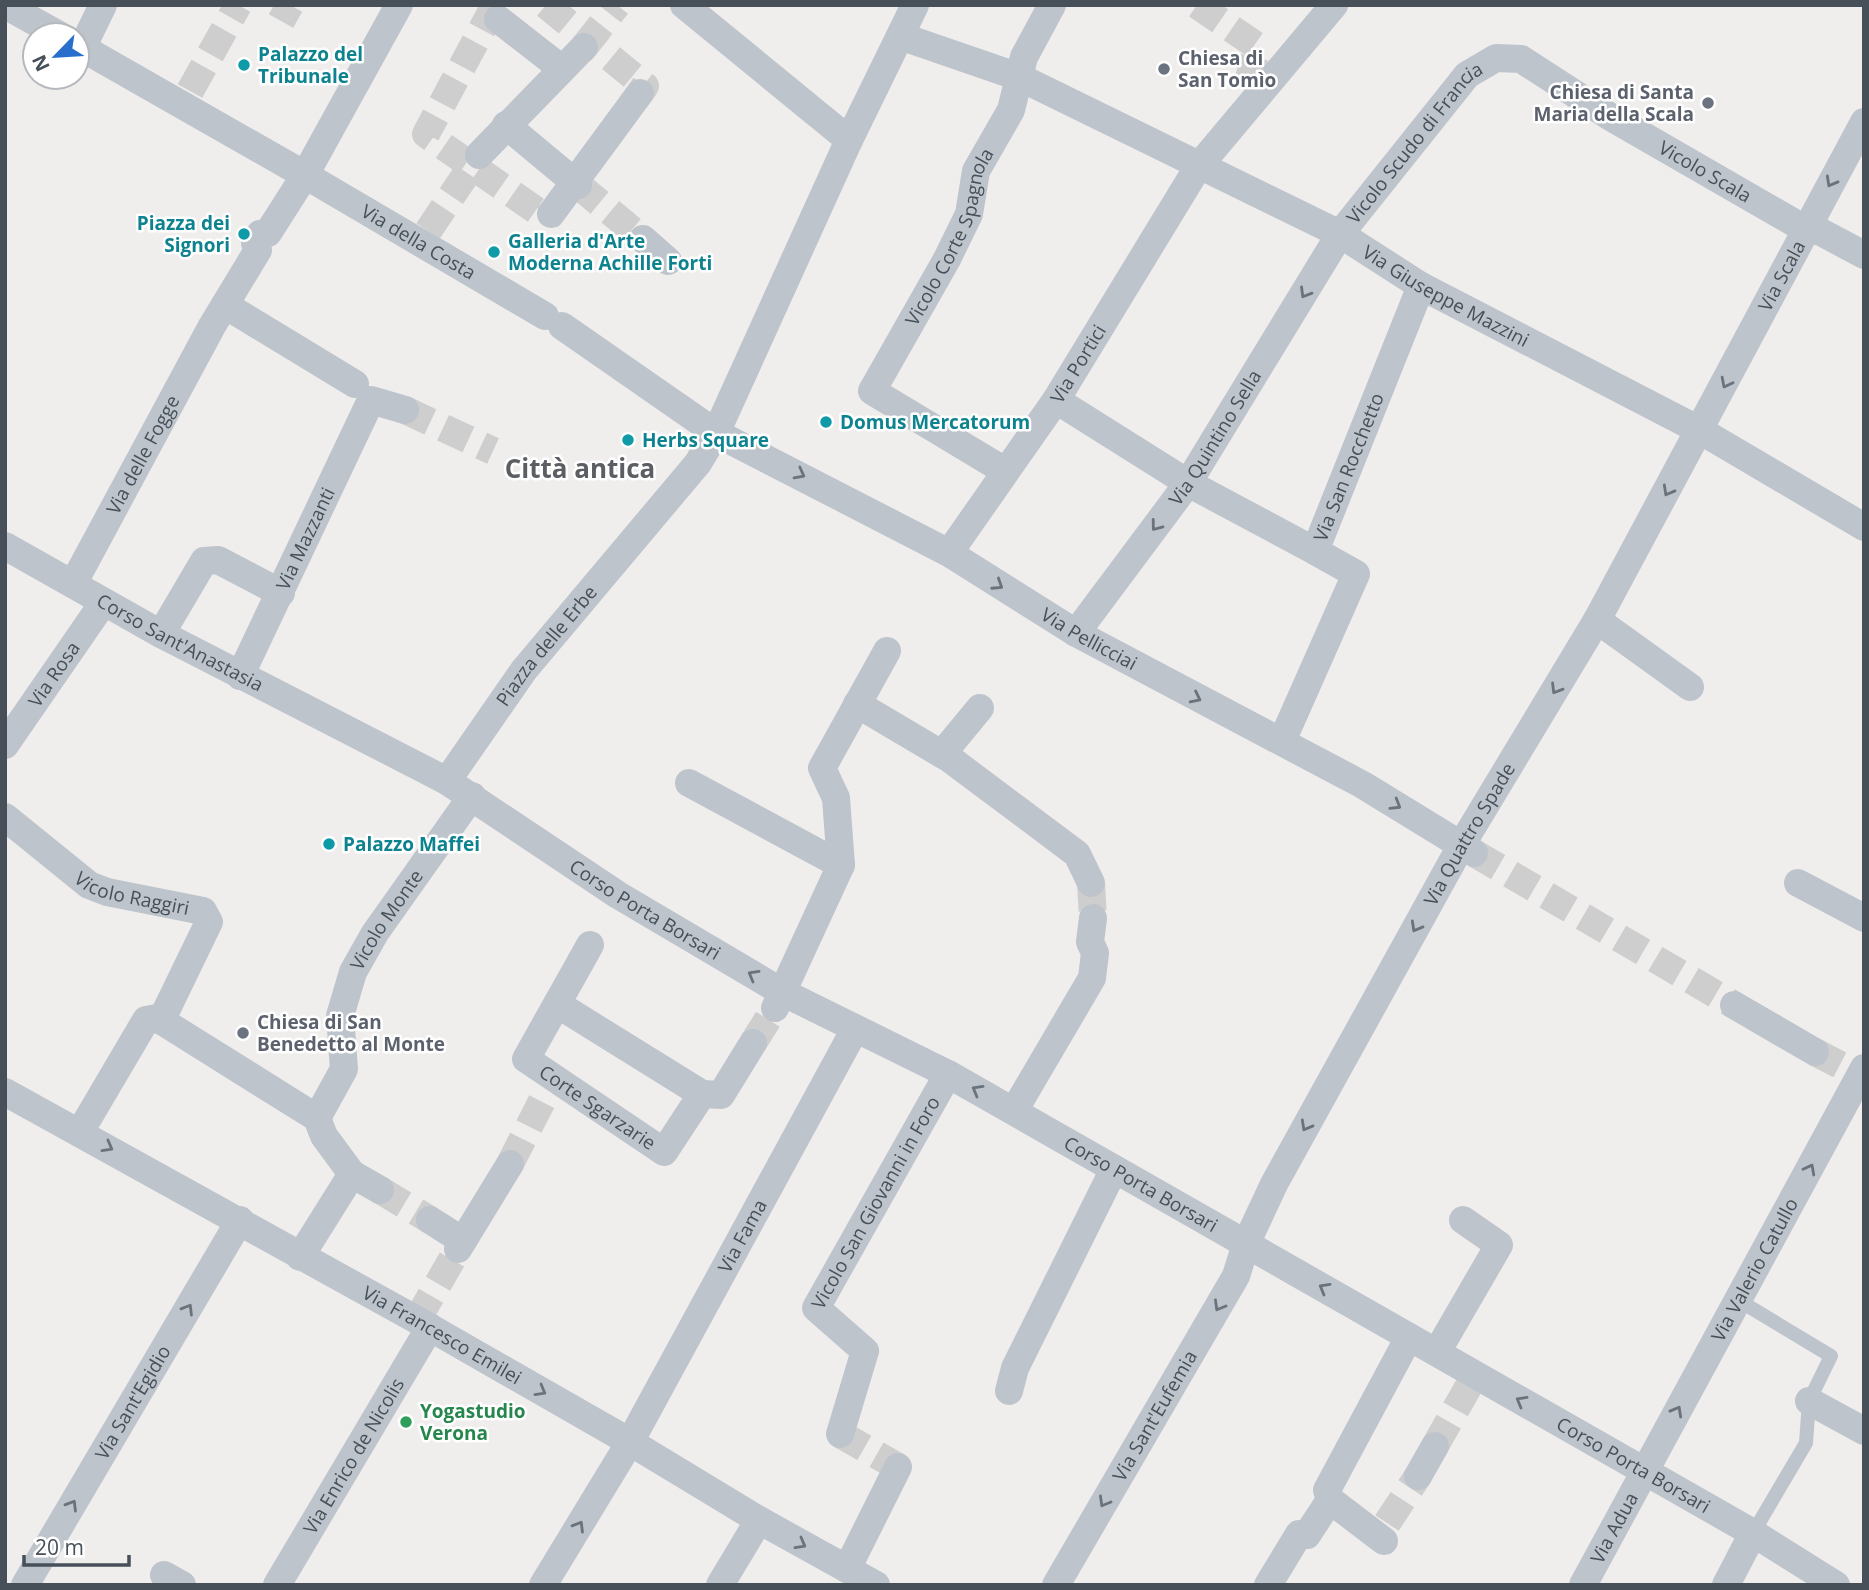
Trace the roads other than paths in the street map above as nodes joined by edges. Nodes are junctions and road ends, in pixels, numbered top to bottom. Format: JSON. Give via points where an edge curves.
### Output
{"nodes":[{"id":1,"x":5,"y":5,"type":"edge"},
{"id":2,"x":103,"y":5,"type":"edge"},
{"id":3,"x":399,"y":5,"type":"edge"},
{"id":4,"x":684,"y":5,"type":"edge"},
{"id":5,"x":915,"y":5,"type":"edge"},
{"id":6,"x":1052,"y":5,"type":"edge"},
{"id":7,"x":1334,"y":5,"type":"edge"},
{"id":8,"x":498,"y":19,"type":"dead end"},
{"id":9,"x":34,"y":21,"type":"edge"},
{"id":10,"x":90,"y":21,"type":"edge"},
{"id":11,"x":900,"y":36,"type":"junction"},
{"id":12,"x":584,"y":47,"type":"tunnel mouth"},
{"id":13,"x":91,"y":53,"type":"edge"},
{"id":14,"x":1496,"y":58,"type":"joint"},
{"id":15,"x":562,"y":69,"type":"junction"},
{"id":16,"x":1019,"y":77,"type":"junction"},
{"id":17,"x":640,"y":93,"type":"dead end"},
{"id":18,"x":1864,"y":122,"type":"edge"},
{"id":19,"x":506,"y":125,"type":"junction"},
{"id":20,"x":849,"y":140,"type":"junction"},
{"id":21,"x":482,"y":160,"type":"tunnel mouth"},
{"id":22,"x":1198,"y":167,"type":"junction"},
{"id":23,"x":308,"y":168,"type":"junction"},
{"id":24,"x":576,"y":184,"type":"junction"},
{"id":25,"x":551,"y":214,"type":"dead end"},
{"id":26,"x":1805,"y":229,"type":"junction"},
{"id":27,"x":1340,"y":234,"type":"junction"},
{"id":28,"x":643,"y":239,"type":"tunnel mouth"},
{"id":29,"x":1864,"y":255,"type":"edge"},
{"id":30,"x":668,"y":261,"type":"dead end"},
{"id":31,"x":1421,"y":286,"type":"junction"},
{"id":32,"x":219,"y":315,"type":"junction"},
{"id":33,"x":363,"y":392,"type":"junction"},
{"id":34,"x":1056,"y":400,"type":"junction"},
{"id":35,"x":405,"y":410,"type":"tunnel mouth"},
{"id":36,"x":1701,"y":431,"type":"junction"},
{"id":37,"x":716,"y":433,"type":"junction"},
{"id":38,"x":1005,"y":471,"type":"junction"},
{"id":39,"x":1188,"y":483,"type":"junction"},
{"id":40,"x":1864,"y":527,"type":"edge"},
{"id":41,"x":5,"y":546,"type":"edge"},
{"id":42,"x":1306,"y":546,"type":"junction"},
{"id":43,"x":949,"y":553,"type":"junction"},
{"id":44,"x":73,"y":584,"type":"junction"},
{"id":45,"x":281,"y":593,"type":"junction"},
{"id":46,"x":103,"y":603,"type":"junction"},
{"id":47,"x":1597,"y":620,"type":"junction"},
{"id":48,"x":1076,"y":633,"type":"junction"},
{"id":49,"x":161,"y":634,"type":"junction"},
{"id":50,"x":887,"y":652,"type":"dead end"},
{"id":51,"x":240,"y":676,"type":"junction"},
{"id":52,"x":1690,"y":687,"type":"dead end"},
{"id":53,"x":855,"y":708,"type":"junction"},
{"id":54,"x":980,"y":708,"type":"dead end"},
{"id":55,"x":1282,"y":741,"type":"junction"},
{"id":56,"x":5,"y":744,"type":"edge"},
{"id":57,"x":946,"y":757,"type":"junction"},
{"id":58,"x":447,"y":781,"type":"junction"},
{"id":59,"x":689,"y":783,"type":"dead end"},
{"id":60,"x":472,"y":796,"type":"junction"},
{"id":61,"x":5,"y":817,"type":"edge"},
{"id":62,"x":1468,"y":849,"type":"junction"},
{"id":63,"x":841,"y":865,"type":"junction"},
{"id":64,"x":1091,"y":883,"type":"tunnel mouth"},
{"id":65,"x":1798,"y":883,"type":"dead end"},
{"id":66,"x":1093,"y":918,"type":"tunnel mouth"},
{"id":67,"x":1864,"y":918,"type":"edge"},
{"id":68,"x":590,"y":945,"type":"dead end"},
{"id":69,"x":778,"y":1000,"type":"junction"},
{"id":70,"x":557,"y":1004,"type":"junction"},
{"id":71,"x":1734,"y":1005,"type":"tunnel mouth"},
{"id":72,"x":162,"y":1021,"type":"junction"},
{"id":73,"x":855,"y":1029,"type":"junction"},
{"id":74,"x":753,"y":1044,"type":"tunnel mouth"},
{"id":75,"x":1815,"y":1052,"type":"tunnel mouth"},
{"id":76,"x":1855,"y":1070,"type":"edge"},
{"id":77,"x":948,"y":1074,"type":"junction"},
{"id":78,"x":5,"y":1092,"type":"edge"},
{"id":79,"x":702,"y":1094,"type":"junction"},
{"id":80,"x":1014,"y":1111,"type":"junction"},
{"id":81,"x":317,"y":1118,"type":"junction"},
{"id":82,"x":80,"y":1132,"type":"junction"},
{"id":83,"x":510,"y":1164,"type":"tunnel mouth"},
{"id":84,"x":1114,"y":1169,"type":"junction"},
{"id":85,"x":352,"y":1174,"type":"junction"},
{"id":86,"x":380,"y":1190,"type":"tunnel mouth"},
{"id":87,"x":240,"y":1220,"type":"junction"},
{"id":88,"x":430,"y":1220,"type":"tunnel mouth"},
{"id":89,"x":1462,"y":1220,"type":"dead end"},
{"id":90,"x":1246,"y":1244,"type":"junction"},
{"id":91,"x":300,"y":1257,"type":"junction"},
{"id":92,"x":1738,"y":1300,"type":"junction"},
{"id":93,"x":430,"y":1327,"type":"junction"},
{"id":94,"x":1409,"y":1337,"type":"junction"},
{"id":95,"x":1437,"y":1352,"type":"junction"},
{"id":96,"x":1009,"y":1391,"type":"dead end"},
{"id":97,"x":1809,"y":1401,"type":"junction"},
{"id":98,"x":1864,"y":1431,"type":"edge"},
{"id":99,"x":840,"y":1434,"type":"dead end"},
{"id":100,"x":630,"y":1442,"type":"junction"},
{"id":101,"x":1435,"y":1446,"type":"tunnel mouth"},
{"id":102,"x":898,"y":1467,"type":"dead end"},
{"id":103,"x":1644,"y":1471,"type":"junction"},
{"id":104,"x":1418,"y":1476,"type":"tunnel mouth"},
{"id":105,"x":1330,"y":1500,"type":"junction"},
{"id":106,"x":759,"y":1520,"type":"junction"},
{"id":107,"x":1383,"y":1533,"type":"dead end"},
{"id":108,"x":1753,"y":1533,"type":"junction"},
{"id":109,"x":847,"y":1569,"type":"junction"},
{"id":110,"x":25,"y":1585,"type":"edge"},
{"id":111,"x":277,"y":1585,"type":"edge"},
{"id":112,"x":544,"y":1585,"type":"edge"},
{"id":113,"x":720,"y":1585,"type":"edge"},
{"id":114,"x":876,"y":1585,"type":"edge"},
{"id":115,"x":1056,"y":1585,"type":"edge"},
{"id":116,"x":1268,"y":1585,"type":"edge"},
{"id":117,"x":1583,"y":1585,"type":"edge"},
{"id":118,"x":1726,"y":1585,"type":"edge"},
{"id":119,"x":1836,"y":1585,"type":"edge"}],
"edges":[{"from":1,"to":9,"type":"street"},
{"from":2,"to":10,"type":"street"},
{"from":3,"to":23,"type":"street"},
{"from":4,"to":20,"type":"street"},
{"from":5,"to":11,"type":"street","name":"Piazza delle Erbe"},
{"from":6,"to":16,"type":"street","name":"Vicolo Corte Spagnola","via":[[1024,57]]},
{"from":7,"to":22,"type":"street","name":"Via Portici"},
{"from":8,"to":15,"type":"street"},
{"from":11,"to":16,"type":"street","name":"Via Giuseppe Mazzini"},
{"from":11,"to":20,"type":"street","name":"Piazza delle Erbe"},
{"from":12,"to":15,"type":"street"},
{"from":13,"to":23,"type":"street","via":[[186,98]]},
{"from":14,"to":26,"type":"street","name":"Vicolo Scala","via":[[1521,59],[1609,116]]},
{"from":14,"to":27,"type":"street","name":"Vicolo Scudo di Francia","via":[[1467,75]]},
{"from":15,"to":19,"type":"street"},
{"from":16,"to":22,"type":"street","name":"Via Giuseppe Mazzini"},
{"from":16,"to":38,"type":"street","name":"Vicolo Corte Spagnola","via":[[1011,110],[976,170],[969,214],[872,391]]},
{"from":17,"to":24,"type":"street"},
{"from":18,"to":26,"type":"street","name":"Via Scala","one_way":true},
{"from":19,"to":21,"type":"street"},
{"from":19,"to":24,"type":"street"},
{"from":20,"to":37,"type":"street","name":"Piazza delle Erbe"},
{"from":22,"to":27,"type":"street","name":"Via Giuseppe Mazzini"},
{"from":22,"to":34,"type":"street","name":"Via Portici"},
{"from":23,"to":32,"type":"street","via":[[268,233],[260,234],[255,243],[258,250]]},
{"from":23,"to":37,"type":"street","name":"Via della Costa","via":[[553,321]]},
{"from":24,"to":25,"type":"street"},
{"from":26,"to":29,"type":"street","name":"Vicolo Scala","via":[[1821,232]]},
{"from":26,"to":36,"type":"street","name":"Via Scala","one_way":true},
{"from":27,"to":31,"type":"street","name":"Via Giuseppe Mazzini"},
{"from":27,"to":39,"type":"street","name":"Via Quintino Sella","one_way":true},
{"from":28,"to":30,"type":"street"},
{"from":31,"to":36,"type":"street","name":"Via Giuseppe Mazzini"},
{"from":31,"to":42,"type":"street","name":"Via San Rocchetto"},
{"from":32,"to":33,"type":"street"},
{"from":32,"to":44,"type":"street","name":"Via delle Fogge"},
{"from":33,"to":35,"type":"street"},
{"from":33,"to":45,"type":"street","name":"Via Mazzanti"},
{"from":34,"to":38,"type":"street","name":"Via Portici"},
{"from":34,"to":39,"type":"street"},
{"from":36,"to":40,"type":"street","name":"Via Giuseppe Mazzini"},
{"from":36,"to":47,"type":"street","name":"Via Quattro Spade","one_way":true},
{"from":37,"to":43,"type":"street","name":"Via Pellicciai","one_way":true},
{"from":37,"to":58,"type":"street","name":"Piazza delle Erbe","via":[[698,463],[524,670]]},
{"from":38,"to":43,"type":"street","name":"Via Portici"},
{"from":39,"to":42,"type":"street"},
{"from":39,"to":48,"type":"street","name":"Via Quintino Sella","one_way":true},
{"from":41,"to":44,"type":"street","name":"Corso Sant'Anastasia"},
{"from":42,"to":55,"type":"street","name":"Via San Rocchetto","via":[[1356,574]]},
{"from":43,"to":48,"type":"street","name":"Via Pellicciai","one_way":true},
{"from":44,"to":46,"type":"street","name":"Corso Sant'Anastasia"},
{"from":45,"to":49,"type":"street","via":[[218,560],[204,561]]},
{"from":45,"to":51,"type":"street","name":"Via Mazzanti"},
{"from":46,"to":49,"type":"street","name":"Corso Sant'Anastasia"},
{"from":46,"to":56,"type":"street","name":"Via Rosa"},
{"from":47,"to":52,"type":"street"},
{"from":47,"to":62,"type":"street","name":"Via Quattro Spade","one_way":true},
{"from":48,"to":55,"type":"street","name":"Via Pellicciai","one_way":true},
{"from":49,"to":51,"type":"street","name":"Corso Sant'Anastasia"},
{"from":50,"to":53,"type":"street"},
{"from":51,"to":58,"type":"street","name":"Corso Sant'Anastasia"},
{"from":53,"to":57,"type":"street"},
{"from":53,"to":63,"type":"street","via":[[822,768],[835,798]]},
{"from":54,"to":57,"type":"street"},
{"from":55,"to":62,"type":"street","name":"Via Pellicciai","one_way":true},
{"from":57,"to":64,"type":"street","via":[[1077,854]]},
{"from":58,"to":60,"type":"street","name":"Corso Porta Borsari"},
{"from":59,"to":63,"type":"street"},
{"from":69,"to":60,"type":"street","name":"Corso Porta Borsari","one_way":true},
{"from":60,"to":81,"type":"street","name":"Vicolo Monte","via":[[375,933],[353,972],[340,1016],[344,1069]]},
{"from":61,"to":72,"type":"street","name":"Vicolo Raggiri","via":[[89,885],[203,911],[209,922]]},
{"from":62,"to":90,"type":"street","name":"Via Quattro Spade","one_way":true,"via":[[1274,1184]]},
{"from":63,"to":69,"type":"street"},
{"from":65,"to":67,"type":"street"},
{"from":66,"to":80,"type":"street","via":[[1092,978]]},
{"from":68,"to":70,"type":"street","name":"Corte Sgarzarie"},
{"from":69,"to":73,"type":"street","name":"Corso Porta Borsari"},
{"from":70,"to":79,"type":"street"},
{"from":70,"to":79,"type":"street","name":"Corte Sgarzarie","via":[[526,1059],[551,1085],[664,1153]]},
{"from":71,"to":75,"type":"street"},
{"from":72,"to":81,"type":"street"},
{"from":72,"to":82,"type":"street","via":[[146,1020]]},
{"from":73,"to":77,"type":"street","name":"Corso Porta Borsari"},
{"from":73,"to":100,"type":"street","name":"Via Fama"},
{"from":74,"to":79,"type":"street","via":[[721,1095]]},
{"from":92,"to":76,"type":"street","name":"Via Valerio Catullo","one_way":true},
{"from":80,"to":77,"type":"street","name":"Corso Porta Borsari","one_way":true},
{"from":77,"to":99,"type":"street","name":"Vicolo San Giovanni in Foro","via":[[816,1308],[865,1351]]},
{"from":78,"to":82,"type":"street","name":"Via Francesco Emilei"},
{"from":80,"to":84,"type":"street","name":"Corso Porta Borsari"},
{"from":81,"to":85,"type":"street","via":[[324,1136]]},
{"from":82,"to":87,"type":"street","name":"Via Francesco Emilei","one_way":true},
{"from":83,"to":88,"type":"street","via":[[461,1245]]},
{"from":84,"to":90,"type":"street","name":"Corso Porta Borsari"},
{"from":84,"to":96,"type":"street","via":[[1041,1312]]},
{"from":85,"to":86,"type":"street"},
{"from":85,"to":91,"type":"street"},
{"from":87,"to":91,"type":"street","name":"Via Francesco Emilei"},
{"from":110,"to":87,"type":"street","name":"Via Sant'Egidio","one_way":true},
{"from":89,"to":95,"type":"street","via":[[1499,1245]]},
{"from":94,"to":90,"type":"street","name":"Corso Porta Borsari","one_way":true},
{"from":90,"to":115,"type":"street","name":"Via Sant'Eufemia","one_way":true,"via":[[1236,1276]]},
{"from":91,"to":93,"type":"street","name":"Via Francesco Emilei"},
{"from":92,"to":97,"type":"lane","via":[[1831,1356]]},
{"from":103,"to":92,"type":"street","name":"Via Valerio Catullo","one_way":true},
{"from":93,"to":100,"type":"street","name":"Via Francesco Emilei","one_way":true},
{"from":93,"to":111,"type":"street","name":"Via Enrico de Nicolis"},
{"from":94,"to":95,"type":"street","name":"Corso Porta Borsari"},
{"from":94,"to":105,"type":"street","via":[[1327,1490]]},
{"from":103,"to":95,"type":"street","name":"Corso Porta Borsari","one_way":true},
{"from":97,"to":98,"type":"street"},
{"from":97,"to":108,"type":"lane","via":[[1806,1443]]},
{"from":100,"to":106,"type":"street","name":"Via Francesco Emilei"},
{"from":112,"to":100,"type":"street","name":"Via Fama","one_way":true},
{"from":101,"to":104,"type":"street"},
{"from":102,"to":109,"type":"street"},
{"from":103,"to":108,"type":"street","name":"Corso Porta Borsari"},
{"from":103,"to":117,"type":"street","name":"Via Adua"},
{"from":105,"to":107,"type":"street"},
{"from":105,"to":116,"type":"street","via":[[1307,1535],[1299,1534]]},
{"from":106,"to":109,"type":"street","name":"Via Francesco Emilei","one_way":true},
{"from":106,"to":113,"type":"street"},
{"from":108,"to":118,"type":"street"},
{"from":108,"to":119,"type":"street","name":"Corso Porta Borsari"},
{"from":109,"to":114,"type":"street","name":"Via Francesco Emilei"}]}
